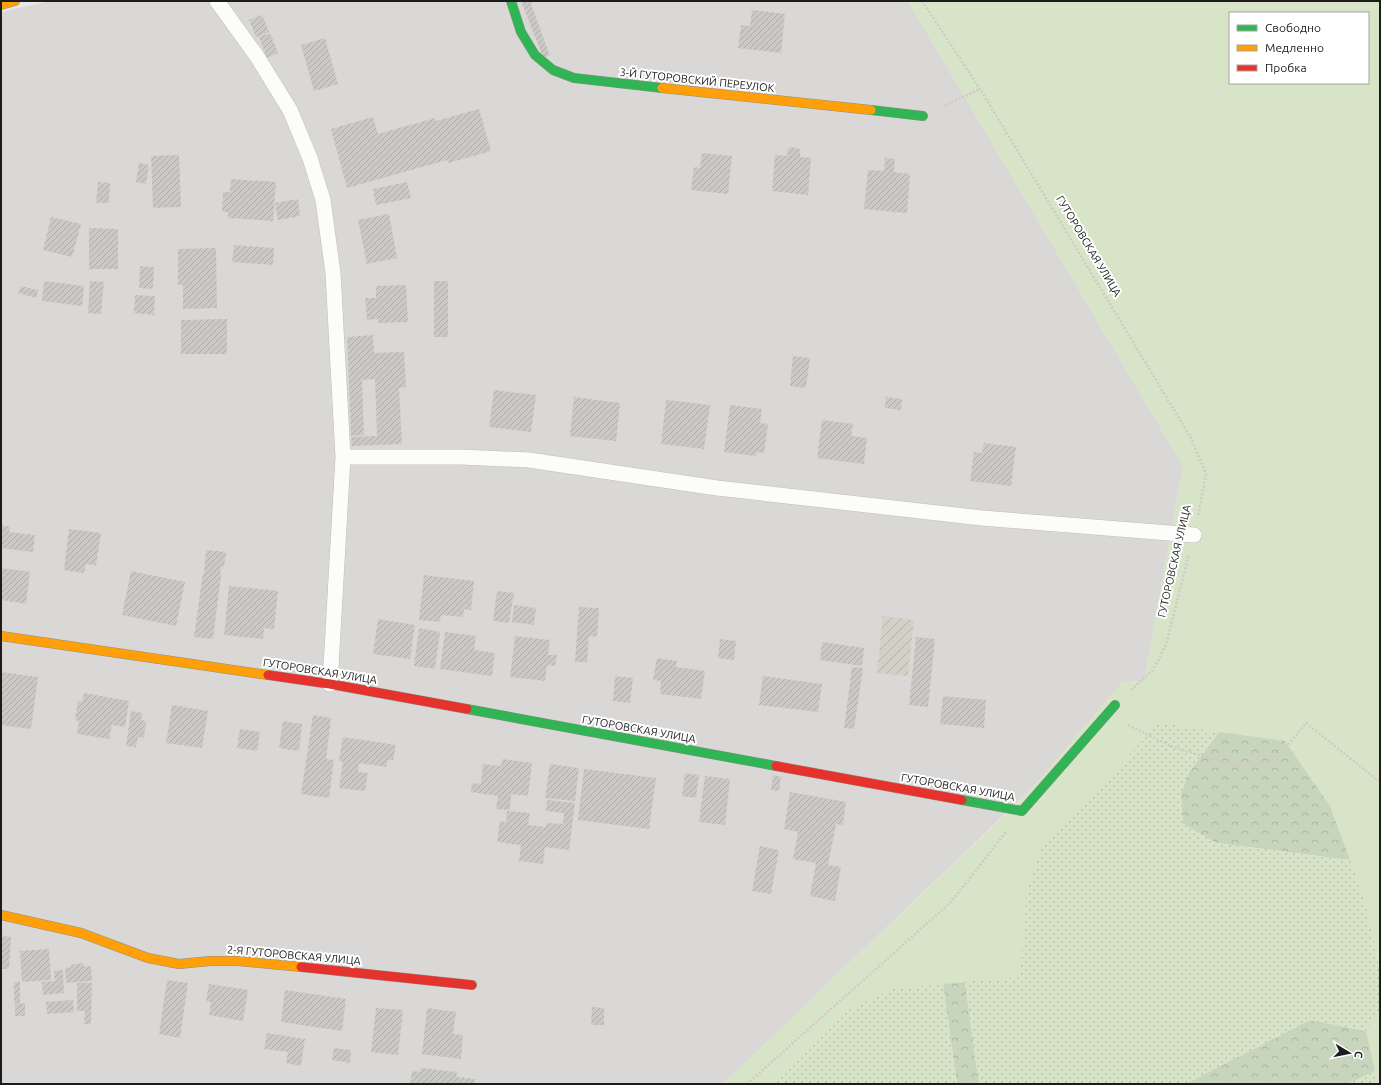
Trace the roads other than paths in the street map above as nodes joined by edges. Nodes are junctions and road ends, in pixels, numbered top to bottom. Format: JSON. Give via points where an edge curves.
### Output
{"nodes":[{"id":1,"x":15,"y":1,"type":"edge"},
{"id":2,"x":217,"y":1,"type":"edge"},
{"id":3,"x":511,"y":1,"type":"edge"},
{"id":4,"x":1,"y":5,"type":"edge"},
{"id":5,"x":923,"y":116,"type":"road end"},
{"id":6,"x":343,"y":457,"type":"junction"},
{"id":7,"x":1194,"y":535,"type":"road end"},
{"id":8,"x":1,"y":636,"type":"edge"},
{"id":9,"x":330,"y":684,"type":"junction"},
{"id":10,"x":1115,"y":705,"type":"road end"},
{"id":11,"x":1,"y":915,"type":"edge"},
{"id":12,"x":472,"y":985,"type":"dead end"}],
"edges":[{"from":1,"to":4,"type":"street"},
{"from":2,"to":6,"type":"lane","via":[[256,55],[290,110],[310,158],[323,200],[333,273]]},
{"from":3,"to":5,"type":"street","name":"3-Й ГУТОРОВСКИЙ ПЕРЕУЛОК","via":[[521,32],[535,55],[552,70],[574,78]]},
{"from":6,"to":7,"type":"lane","via":[[529,460],[717,488],[982,518]]},
{"from":6,"to":9,"type":"lane"},
{"from":8,"to":9,"type":"street","name":"ГУТОРОВСКАЯ УЛИЦА"},
{"from":9,"to":10,"type":"street","name":"ГУТОРОВСКАЯ УЛИЦА","via":[[1022,811]]},
{"from":11,"to":12,"type":"street","name":"2-Я ГУТОРОВСКАЯ УЛИЦА","via":[[81,933],[148,958],[179,964],[238,961]]}]}
